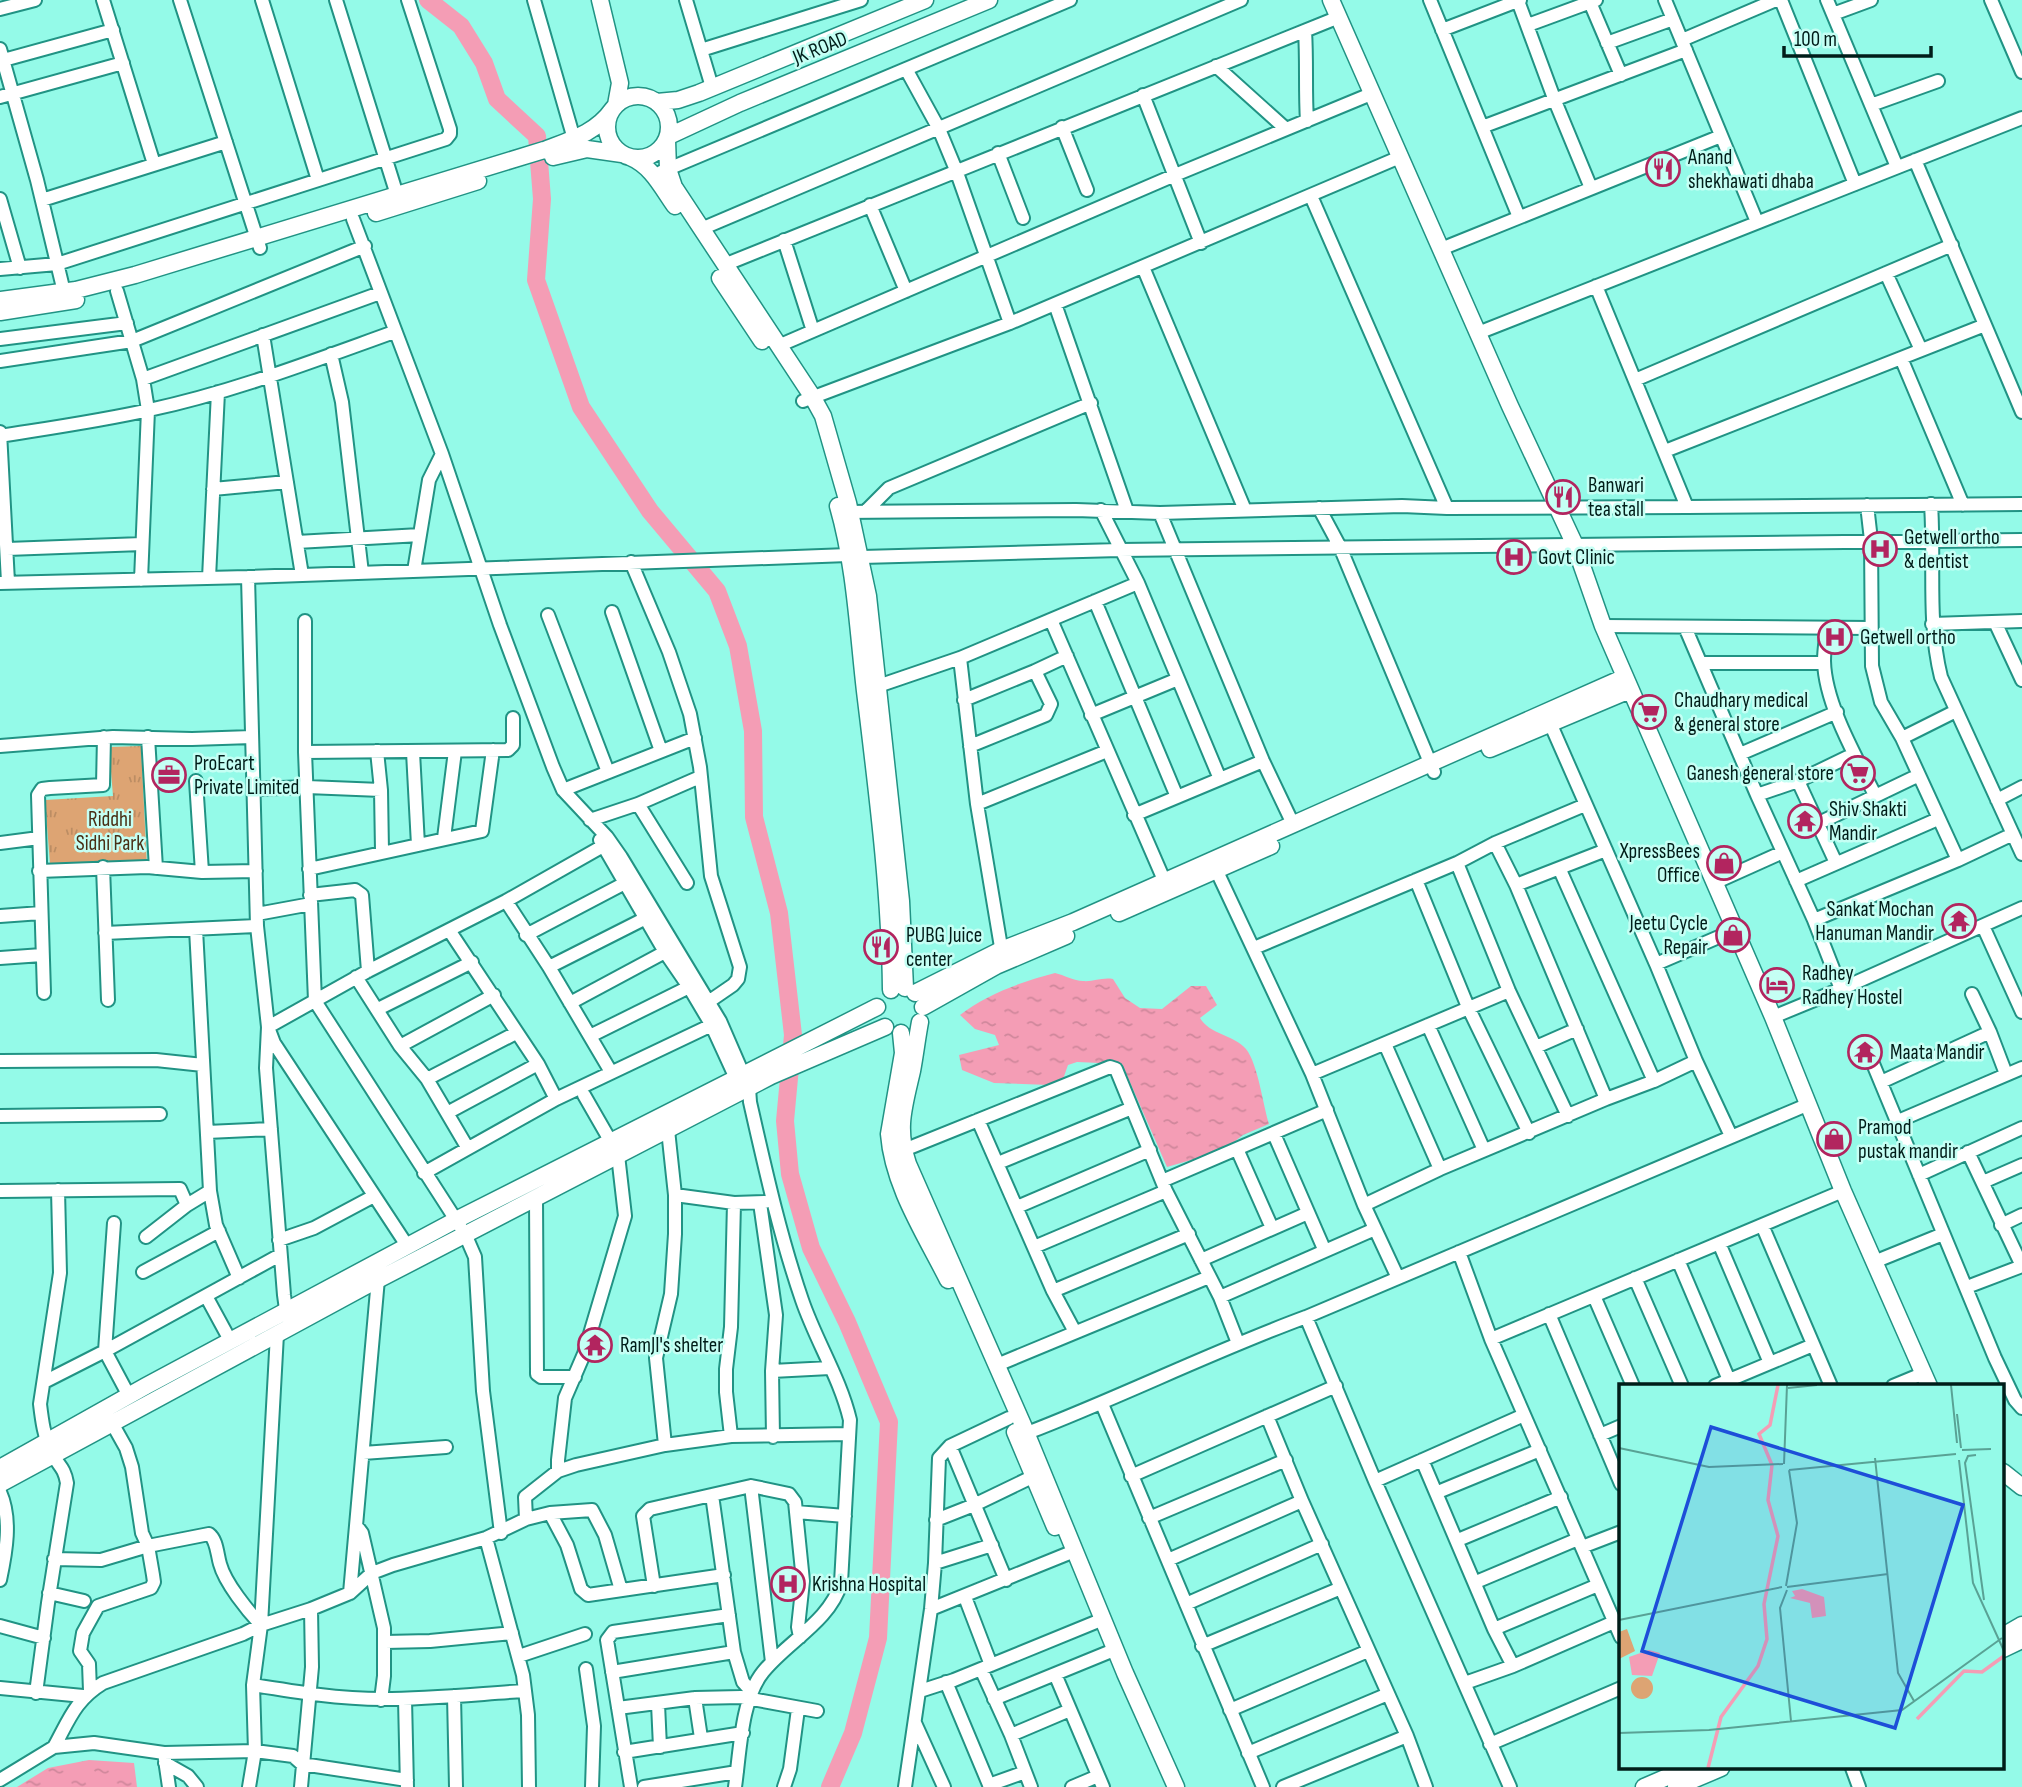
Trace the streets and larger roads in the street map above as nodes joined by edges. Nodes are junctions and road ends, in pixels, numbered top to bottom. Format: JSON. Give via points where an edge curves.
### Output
{"nodes":[{"id":1,"x":35,"y":0,"type":"edge"},
{"id":2,"x":103,"y":0,"type":"edge"},
{"id":3,"x":180,"y":0,"type":"edge"},
{"id":4,"x":262,"y":0,"type":"edge"},
{"id":5,"x":336,"y":0,"type":"edge"},
{"id":6,"x":408,"y":0,"type":"edge"},
{"id":7,"x":534,"y":0,"type":"edge"},
{"id":8,"x":686,"y":0,"type":"edge"},
{"id":9,"x":861,"y":0,"type":"edge"},
{"id":10,"x":925,"y":0,"type":"edge"},
{"id":11,"x":989,"y":0,"type":"edge"},
{"id":12,"x":1070,"y":0,"type":"edge"},
{"id":13,"x":1241,"y":0,"type":"edge"},
{"id":14,"x":1331,"y":0,"type":"edge"},
{"id":15,"x":1430,"y":0,"type":"edge"},
{"id":16,"x":1519,"y":0,"type":"edge"},
{"id":17,"x":1665,"y":0,"type":"edge"},
{"id":18,"x":1778,"y":0,"type":"edge"},
{"id":19,"x":1827,"y":0,"type":"edge"},
{"id":20,"x":1871,"y":0,"type":"edge"},
{"id":21,"x":1992,"y":0,"type":"edge"},
{"id":22,"x":1592,"y":1,"type":"edge"},
{"id":23,"x":602,"y":7,"type":"edge"},
{"id":24,"x":0,"y":9,"type":"edge"},
{"id":25,"x":1833,"y":14,"type":"junction"},
{"id":26,"x":1339,"y":17,"type":"junction"},
{"id":27,"x":1673,"y":19,"type":"junction"},
{"id":28,"x":1528,"y":25,"type":"junction"},
{"id":29,"x":113,"y":30,"type":"junction"},
{"id":30,"x":1442,"y":30,"type":"junction"},
{"id":31,"x":1305,"y":31,"type":"junction"},
{"id":32,"x":1607,"y":43,"type":"junction"},
{"id":33,"x":1684,"y":45,"type":"junction"},
{"id":34,"x":701,"y":51,"type":"junction"},
{"id":35,"x":1,"y":57,"type":"edge"},
{"id":36,"x":123,"y":63,"type":"junction"},
{"id":37,"x":1216,"y":66,"type":"junction"},
{"id":38,"x":906,"y":69,"type":"junction"},
{"id":39,"x":2022,"y":72,"type":"edge"},
{"id":40,"x":1621,"y":75,"type":"junction"},
{"id":41,"x":1938,"y":81,"type":"dead end"},
{"id":42,"x":712,"y":87,"type":"junction"},
{"id":43,"x":1371,"y":94,"type":"junction"},
{"id":44,"x":6,"y":95,"type":"edge"},
{"id":45,"x":1143,"y":95,"type":"junction"},
{"id":46,"x":654,"y":100,"type":"junction"},
{"id":47,"x":1555,"y":101,"type":"junction"},
{"id":48,"x":1871,"y":105,"type":"junction"},
{"id":49,"x":614,"y":107,"type":"junction"},
{"id":50,"x":2022,"y":118,"type":"edge"},
{"id":51,"x":1307,"y":121,"type":"junction"},
{"id":52,"x":1062,"y":127,"type":"junction"},
{"id":53,"x":1482,"y":127,"type":"junction"},
{"id":54,"x":939,"y":129,"type":"junction"},
{"id":55,"x":1286,"y":130,"type":"junction"},
{"id":56,"x":1721,"y":135,"type":"junction"},
{"id":57,"x":668,"y":138,"type":"junction"},
{"id":58,"x":574,"y":139,"type":"junction"},
{"id":59,"x":226,"y":142,"type":"junction"},
{"id":60,"x":998,"y":153,"type":"junction"},
{"id":61,"x":546,"y":154,"type":"junction"},
{"id":62,"x":626,"y":156,"type":"junction"},
{"id":63,"x":386,"y":158,"type":"junction"},
{"id":64,"x":1400,"y":158,"type":"junction"},
{"id":65,"x":1915,"y":160,"type":"junction"},
{"id":66,"x":154,"y":164,"type":"junction"},
{"id":67,"x":1897,"y":167,"type":"junction"},
{"id":68,"x":956,"y":170,"type":"junction"},
{"id":69,"x":661,"y":172,"type":"junction"},
{"id":70,"x":1175,"y":175,"type":"junction"},
{"id":71,"x":318,"y":180,"type":"junction"},
{"id":72,"x":1855,"y":184,"type":"junction"},
{"id":73,"x":439,"y":188,"type":"junction"},
{"id":74,"x":1591,"y":188,"type":"junction"},
{"id":75,"x":1087,"y":190,"type":"dead end"},
{"id":76,"x":397,"y":195,"type":"junction"},
{"id":77,"x":1311,"y":196,"type":"junction"},
{"id":78,"x":42,"y":200,"type":"junction"},
{"id":79,"x":0,"y":201,"type":"edge"},
{"id":80,"x":245,"y":203,"type":"junction"},
{"id":81,"x":870,"y":205,"type":"junction"},
{"id":82,"x":1518,"y":217,"type":"junction"},
{"id":83,"x":1023,"y":218,"type":"dead end"},
{"id":84,"x":353,"y":219,"type":"junction"},
{"id":85,"x":1757,"y":222,"type":"junction"},
{"id":86,"x":701,"y":229,"type":"junction"},
{"id":87,"x":784,"y":240,"type":"junction"},
{"id":88,"x":258,"y":243,"type":"junction"},
{"id":89,"x":1201,"y":243,"type":"junction"},
{"id":90,"x":1952,"y":245,"type":"junction"},
{"id":91,"x":365,"y":246,"type":"junction"},
{"id":92,"x":1441,"y":248,"type":"junction"},
{"id":93,"x":985,"y":257,"type":"junction"},
{"id":94,"x":57,"y":264,"type":"junction"},
{"id":95,"x":724,"y":265,"type":"junction"},
{"id":96,"x":1143,"y":267,"type":"junction"},
{"id":97,"x":20,"y":268,"type":"junction"},
{"id":98,"x":0,"y":270,"type":"edge"},
{"id":99,"x":1886,"y":273,"type":"junction"},
{"id":100,"x":1596,"y":286,"type":"junction"},
{"id":101,"x":117,"y":290,"type":"junction"},
{"id":102,"x":906,"y":291,"type":"junction"},
{"id":103,"x":64,"y":292,"type":"junction"},
{"id":104,"x":380,"y":293,"type":"junction"},
{"id":105,"x":0,"y":300,"type":"edge"},
{"id":106,"x":1055,"y":304,"type":"junction"},
{"id":107,"x":0,"y":312,"type":"edge"},
{"id":108,"x":127,"y":323,"type":"junction"},
{"id":109,"x":1010,"y":323,"type":"junction"},
{"id":110,"x":1985,"y":325,"type":"junction"},
{"id":111,"x":80,"y":330,"type":"junction"},
{"id":112,"x":813,"y":331,"type":"junction"},
{"id":113,"x":394,"y":332,"type":"junction"},
{"id":114,"x":1478,"y":333,"type":"junction"},
{"id":115,"x":263,"y":335,"type":"junction"},
{"id":116,"x":0,"y":339,"type":"edge"},
{"id":117,"x":132,"y":341,"type":"junction"},
{"id":118,"x":778,"y":346,"type":"junction"},
{"id":119,"x":83,"y":350,"type":"junction"},
{"id":120,"x":1921,"y":350,"type":"junction"},
{"id":121,"x":331,"y":354,"type":"junction"},
{"id":122,"x":1901,"y":358,"type":"junction"},
{"id":123,"x":0,"y":361,"type":"edge"},
{"id":124,"x":271,"y":376,"type":"junction"},
{"id":125,"x":143,"y":379,"type":"junction"},
{"id":126,"x":1635,"y":380,"type":"junction"},
{"id":127,"x":218,"y":392,"type":"junction"},
{"id":128,"x":808,"y":398,"type":"junction"},
{"id":129,"x":1091,"y":403,"type":"junction"},
{"id":130,"x":148,"y":411,"type":"junction"},
{"id":131,"x":2022,"y":412,"type":"edge"},
{"id":132,"x":0,"y":434,"type":"edge"},
{"id":133,"x":1665,"y":451,"type":"junction"},
{"id":134,"x":442,"y":454,"type":"junction"},
{"id":135,"x":287,"y":482,"type":"junction"},
{"id":136,"x":213,"y":489,"type":"junction"},
{"id":137,"x":1931,"y":504,"type":"junction"},
{"id":138,"x":2022,"y":504,"type":"edge"},
{"id":139,"x":1867,"y":505,"type":"junction"},
{"id":140,"x":1963,"y":505,"type":"junction"},
{"id":141,"x":1558,"y":506,"type":"junction"},
{"id":142,"x":1687,"y":507,"type":"junction"},
{"id":143,"x":1319,"y":508,"type":"junction"},
{"id":144,"x":1447,"y":508,"type":"junction"},
{"id":145,"x":1101,"y":510,"type":"junction"},
{"id":146,"x":1245,"y":510,"type":"junction"},
{"id":147,"x":1127,"y":511,"type":"junction"},
{"id":148,"x":852,"y":512,"type":"junction"},
{"id":149,"x":1160,"y":513,"type":"junction"},
{"id":150,"x":420,"y":535,"type":"junction"},
{"id":151,"x":358,"y":538,"type":"junction"},
{"id":152,"x":1871,"y":540,"type":"junction"},
{"id":153,"x":2022,"y":540,"type":"edge"},
{"id":154,"x":297,"y":542,"type":"junction"},
{"id":155,"x":1934,"y":542,"type":"junction"},
{"id":156,"x":1574,"y":543,"type":"junction"},
{"id":157,"x":142,"y":544,"type":"junction"},
{"id":158,"x":1340,"y":547,"type":"junction"},
{"id":159,"x":6,"y":549,"type":"junction"},
{"id":160,"x":1120,"y":550,"type":"junction"},
{"id":161,"x":1176,"y":551,"type":"junction"},
{"id":162,"x":855,"y":556,"type":"junction"},
{"id":163,"x":638,"y":562,"type":"junction"},
{"id":164,"x":481,"y":569,"type":"junction"},
{"id":165,"x":414,"y":571,"type":"junction"},
{"id":166,"x":362,"y":573,"type":"junction"},
{"id":167,"x":302,"y":575,"type":"junction"},
{"id":168,"x":248,"y":577,"type":"junction"},
{"id":169,"x":209,"y":578,"type":"junction"},
{"id":170,"x":141,"y":580,"type":"junction"},
{"id":171,"x":4,"y":583,"type":"edge"},
{"id":172,"x":1138,"y":583,"type":"junction"},
{"id":173,"x":1095,"y":601,"type":"junction"},
{"id":174,"x":612,"y":612,"type":"dead end"},
{"id":175,"x":548,"y":615,"type":"dead end"},
{"id":176,"x":1051,"y":620,"type":"junction"},
{"id":177,"x":305,"y":621,"type":"dead end"},
{"id":178,"x":2022,"y":621,"type":"edge"},
{"id":179,"x":1995,"y":622,"type":"junction"},
{"id":180,"x":1932,"y":624,"type":"junction"},
{"id":181,"x":1603,"y":626,"type":"junction"},
{"id":182,"x":1685,"y":626,"type":"junction"},
{"id":183,"x":1827,"y":628,"type":"junction"},
{"id":184,"x":1871,"y":628,"type":"junction"},
{"id":185,"x":1067,"y":656,"type":"junction"},
{"id":186,"x":960,"y":658,"type":"junction"},
{"id":187,"x":1701,"y":663,"type":"junction"},
{"id":188,"x":1824,"y":663,"type":"junction"},
{"id":189,"x":1035,"y":671,"type":"junction"},
{"id":190,"x":1178,"y":679,"type":"junction"},
{"id":191,"x":2022,"y":680,"type":"edge"},
{"id":192,"x":1627,"y":684,"type":"junction"},
{"id":193,"x":878,"y":686,"type":"junction"},
{"id":194,"x":1135,"y":696,"type":"junction"},
{"id":195,"x":964,"y":700,"type":"junction"},
{"id":196,"x":1956,"y":711,"type":"junction"},
{"id":197,"x":1837,"y":712,"type":"junction"},
{"id":198,"x":1091,"y":715,"type":"junction"},
{"id":199,"x":513,"y":718,"type":"dead end"},
{"id":200,"x":1548,"y":719,"type":"junction"},
{"id":201,"x":104,"y":737,"type":"junction"},
{"id":202,"x":148,"y":737,"type":"junction"},
{"id":203,"x":252,"y":737,"type":"junction"},
{"id":204,"x":695,"y":738,"type":"junction"},
{"id":205,"x":1902,"y":738,"type":"junction"},
{"id":206,"x":0,"y":746,"type":"edge"},
{"id":207,"x":970,"y":746,"type":"junction"},
{"id":208,"x":493,"y":750,"type":"junction"},
{"id":209,"x":377,"y":751,"type":"junction"},
{"id":210,"x":456,"y":751,"type":"junction"},
{"id":211,"x":661,"y":751,"type":"junction"},
{"id":212,"x":1107,"y":751,"type":"junction"},
{"id":213,"x":305,"y":752,"type":"junction"},
{"id":214,"x":413,"y":752,"type":"junction"},
{"id":215,"x":1740,"y":754,"type":"junction"},
{"id":216,"x":1854,"y":754,"type":"junction"},
{"id":217,"x":1263,"y":761,"type":"junction"},
{"id":218,"x":1433,"y":768,"type":"junction"},
{"id":219,"x":608,"y":772,"type":"junction"},
{"id":220,"x":1919,"y":775,"type":"junction"},
{"id":221,"x":700,"y":777,"type":"junction"},
{"id":222,"x":1220,"y":779,"type":"junction"},
{"id":223,"x":196,"y":781,"type":"dead end"},
{"id":224,"x":1798,"y":781,"type":"junction"},
{"id":225,"x":307,"y":787,"type":"junction"},
{"id":226,"x":2022,"y":787,"type":"edge"},
{"id":227,"x":255,"y":789,"type":"junction"},
{"id":228,"x":381,"y":790,"type":"junction"},
{"id":229,"x":563,"y":790,"type":"junction"},
{"id":230,"x":1757,"y":795,"type":"junction"},
{"id":231,"x":1875,"y":795,"type":"junction"},
{"id":232,"x":1177,"y":797,"type":"junction"},
{"id":233,"x":1997,"y":800,"type":"junction"},
{"id":234,"x":638,"y":804,"type":"junction"},
{"id":235,"x":977,"y":804,"type":"junction"},
{"id":236,"x":1586,"y":805,"type":"junction"},
{"id":237,"x":1134,"y":815,"type":"junction"},
{"id":238,"x":1938,"y":819,"type":"junction"},
{"id":239,"x":1293,"y":824,"type":"junction"},
{"id":240,"x":1817,"y":824,"type":"junction"},
{"id":241,"x":594,"y":825,"type":"junction"},
{"id":242,"x":2013,"y":834,"type":"junction"},
{"id":243,"x":39,"y":838,"type":"junction"},
{"id":244,"x":444,"y":838,"type":"junction"},
{"id":245,"x":0,"y":843,"type":"edge"},
{"id":246,"x":1496,"y":843,"type":"junction"},
{"id":247,"x":418,"y":845,"type":"junction"},
{"id":248,"x":603,"y":846,"type":"junction"},
{"id":249,"x":1606,"y":850,"type":"junction"},
{"id":250,"x":382,"y":851,"type":"junction"},
{"id":251,"x":1783,"y":852,"type":"junction"},
{"id":252,"x":2022,"y":854,"type":"edge"},
{"id":253,"x":1958,"y":860,"type":"junction"},
{"id":254,"x":1457,"y":863,"type":"junction"},
{"id":255,"x":1836,"y":863,"type":"junction"},
{"id":256,"x":1214,"y":865,"type":"junction"},
{"id":257,"x":103,"y":867,"type":"junction"},
{"id":258,"x":156,"y":868,"type":"junction"},
{"id":259,"x":309,"y":869,"type":"junction"},
{"id":260,"x":1560,"y":870,"type":"junction"},
{"id":261,"x":39,"y":871,"type":"junction"},
{"id":262,"x":202,"y":872,"type":"junction"},
{"id":263,"x":256,"y":872,"type":"junction"},
{"id":264,"x":1164,"y":880,"type":"junction"},
{"id":265,"x":1416,"y":880,"type":"junction"},
{"id":266,"x":1796,"y":881,"type":"junction"},
{"id":267,"x":625,"y":883,"type":"junction"},
{"id":268,"x":687,"y":883,"type":"dead end"},
{"id":269,"x":1714,"y":883,"type":"junction"},
{"id":270,"x":1516,"y":885,"type":"junction"},
{"id":271,"x":310,"y":899,"type":"junction"},
{"id":272,"x":506,"y":901,"type":"junction"},
{"id":273,"x":2022,"y":908,"type":"edge"},
{"id":274,"x":41,"y":913,"type":"junction"},
{"id":275,"x":0,"y":916,"type":"edge"},
{"id":276,"x":646,"y":918,"type":"junction"},
{"id":277,"x":257,"y":920,"type":"junction"},
{"id":278,"x":1814,"y":920,"type":"junction"},
{"id":279,"x":1983,"y":926,"type":"junction"},
{"id":280,"x":196,"y":929,"type":"junction"},
{"id":281,"x":449,"y":930,"type":"junction"},
{"id":282,"x":1735,"y":930,"type":"junction"},
{"id":283,"x":106,"y":933,"type":"junction"},
{"id":284,"x":526,"y":935,"type":"junction"},
{"id":285,"x":1254,"y":948,"type":"junction"},
{"id":286,"x":664,"y":952,"type":"junction"},
{"id":287,"x":42,"y":955,"type":"junction"},
{"id":288,"x":1002,"y":957,"type":"junction"},
{"id":289,"x":0,"y":958,"type":"edge"},
{"id":290,"x":472,"y":962,"type":"junction"},
{"id":291,"x":1656,"y":964,"type":"junction"},
{"id":292,"x":549,"y":967,"type":"junction"},
{"id":293,"x":368,"y":971,"type":"junction"},
{"id":294,"x":356,"y":977,"type":"junction"},
{"id":295,"x":689,"y":986,"type":"junction"},
{"id":296,"x":1841,"y":989,"type":"junction"},
{"id":297,"x":1509,"y":991,"type":"junction"},
{"id":298,"x":44,"y":993,"type":"dead end"},
{"id":299,"x":1972,"y":994,"type":"dead end"},
{"id":300,"x":494,"y":995,"type":"junction"},
{"id":301,"x":108,"y":1000,"type":"dead end"},
{"id":302,"x":911,"y":1000,"type":"junction"},
{"id":303,"x":315,"y":1001,"type":"junction"},
{"id":304,"x":570,"y":1003,"type":"junction"},
{"id":305,"x":705,"y":1005,"type":"junction"},
{"id":306,"x":877,"y":1007,"type":"junction"},
{"id":307,"x":1468,"y":1007,"type":"junction"},
{"id":308,"x":378,"y":1009,"type":"junction"},
{"id":309,"x":2022,"y":1012,"type":"edge"},
{"id":310,"x":1773,"y":1017,"type":"junction"},
{"id":311,"x":716,"y":1023,"type":"junction"},
{"id":312,"x":1428,"y":1025,"type":"junction"},
{"id":313,"x":268,"y":1027,"type":"junction"},
{"id":314,"x":893,"y":1030,"type":"junction"},
{"id":315,"x":1577,"y":1030,"type":"junction"},
{"id":316,"x":516,"y":1032,"type":"junction"},
{"id":317,"x":1990,"y":1032,"type":"junction"},
{"id":318,"x":590,"y":1036,"type":"junction"},
{"id":319,"x":1864,"y":1042,"type":"dead end"},
{"id":320,"x":1385,"y":1044,"type":"junction"},
{"id":321,"x":400,"y":1046,"type":"junction"},
{"id":322,"x":1536,"y":1047,"type":"junction"},
{"id":323,"x":0,"y":1061,"type":"edge"},
{"id":324,"x":1696,"y":1061,"type":"junction"},
{"id":325,"x":538,"y":1064,"type":"junction"},
{"id":326,"x":203,"y":1065,"type":"junction"},
{"id":327,"x":2022,"y":1068,"type":"edge"},
{"id":328,"x":768,"y":1070,"type":"junction"},
{"id":329,"x":611,"y":1072,"type":"junction"},
{"id":330,"x":1312,"y":1074,"type":"junction"},
{"id":331,"x":2006,"y":1074,"type":"junction"},
{"id":332,"x":427,"y":1079,"type":"junction"},
{"id":333,"x":1654,"y":1081,"type":"junction"},
{"id":334,"x":1881,"y":1082,"type":"junction"},
{"id":335,"x":744,"y":1087,"type":"junction"},
{"id":336,"x":584,"y":1095,"type":"dead end"},
{"id":337,"x":556,"y":1099,"type":"junction"},
{"id":338,"x":1606,"y":1099,"type":"junction"},
{"id":339,"x":1809,"y":1104,"type":"junction"},
{"id":340,"x":1132,"y":1108,"type":"junction"},
{"id":341,"x":1327,"y":1110,"type":"junction"},
{"id":342,"x":447,"y":1113,"type":"junction"},
{"id":343,"x":160,"y":1114,"type":"dead end"},
{"id":344,"x":0,"y":1116,"type":"edge"},
{"id":345,"x":1567,"y":1116,"type":"junction"},
{"id":346,"x":978,"y":1120,"type":"junction"},
{"id":347,"x":1898,"y":1121,"type":"junction"},
{"id":348,"x":2022,"y":1128,"type":"edge"},
{"id":349,"x":271,"y":1129,"type":"junction"},
{"id":350,"x":668,"y":1130,"type":"junction"},
{"id":351,"x":207,"y":1132,"type":"junction"},
{"id":352,"x":1274,"y":1133,"type":"junction"},
{"id":353,"x":1529,"y":1133,"type":"junction"},
{"id":354,"x":1731,"y":1136,"type":"junction"},
{"id":355,"x":467,"y":1147,"type":"junction"},
{"id":356,"x":1237,"y":1149,"type":"junction"},
{"id":357,"x":904,"y":1150,"type":"junction"},
{"id":358,"x":1150,"y":1150,"type":"junction"},
{"id":359,"x":1484,"y":1150,"type":"junction"},
{"id":360,"x":612,"y":1151,"type":"junction"},
{"id":361,"x":1968,"y":1152,"type":"junction"},
{"id":362,"x":998,"y":1163,"type":"junction"},
{"id":363,"x":2022,"y":1165,"type":"edge"},
{"id":364,"x":1440,"y":1169,"type":"junction"},
{"id":365,"x":424,"y":1172,"type":"junction"},
{"id":366,"x":1919,"y":1175,"type":"junction"},
{"id":367,"x":1983,"y":1182,"type":"junction"},
{"id":368,"x":1164,"y":1186,"type":"junction"},
{"id":369,"x":58,"y":1190,"type":"junction"},
{"id":370,"x":0,"y":1191,"type":"edge"},
{"id":371,"x":210,"y":1191,"type":"junction"},
{"id":372,"x":1843,"y":1191,"type":"junction"},
{"id":373,"x":674,"y":1195,"type":"junction"},
{"id":374,"x":374,"y":1196,"type":"junction"},
{"id":375,"x":536,"y":1198,"type":"junction"},
{"id":376,"x":774,"y":1201,"type":"junction"},
{"id":377,"x":734,"y":1203,"type":"junction"},
{"id":378,"x":760,"y":1203,"type":"junction"},
{"id":379,"x":187,"y":1205,"type":"junction"},
{"id":380,"x":1364,"y":1205,"type":"junction"},
{"id":381,"x":1017,"y":1207,"type":"junction"},
{"id":382,"x":1308,"y":1213,"type":"junction"},
{"id":383,"x":2022,"y":1215,"type":"edge"},
{"id":384,"x":114,"y":1223,"type":"dead end"},
{"id":385,"x":1762,"y":1225,"type":"junction"},
{"id":386,"x":2001,"y":1225,"type":"junction"},
{"id":387,"x":461,"y":1227,"type":"junction"},
{"id":388,"x":1272,"y":1228,"type":"junction"},
{"id":389,"x":1375,"y":1229,"type":"junction"},
{"id":390,"x":219,"y":1231,"type":"junction"},
{"id":391,"x":1189,"y":1234,"type":"junction"},
{"id":392,"x":1943,"y":1234,"type":"junction"},
{"id":393,"x":146,"y":1237,"type":"dead end"},
{"id":394,"x":279,"y":1240,"type":"junction"},
{"id":395,"x":1719,"y":1243,"type":"junction"},
{"id":396,"x":408,"y":1247,"type":"junction"},
{"id":397,"x":1034,"y":1247,"type":"junction"},
{"id":398,"x":1325,"y":1249,"type":"junction"},
{"id":399,"x":1459,"y":1252,"type":"junction"},
{"id":400,"x":281,"y":1255,"type":"junction"},
{"id":401,"x":1201,"y":1260,"type":"junction"},
{"id":402,"x":1678,"y":1260,"type":"junction"},
{"id":403,"x":1874,"y":1262,"type":"junction"},
{"id":404,"x":2022,"y":1266,"type":"edge"},
{"id":405,"x":143,"y":1272,"type":"dead end"},
{"id":406,"x":1209,"y":1277,"type":"junction"},
{"id":407,"x":239,"y":1278,"type":"junction"},
{"id":408,"x":1398,"y":1278,"type":"junction"},
{"id":409,"x":1635,"y":1278,"type":"junction"},
{"id":410,"x":378,"y":1279,"type":"junction"},
{"id":411,"x":1967,"y":1287,"type":"junction"},
{"id":412,"x":1054,"y":1291,"type":"junction"},
{"id":413,"x":206,"y":1296,"type":"junction"},
{"id":414,"x":1594,"y":1296,"type":"junction"},
{"id":415,"x":1220,"y":1297,"type":"junction"},
{"id":416,"x":1549,"y":1314,"type":"junction"},
{"id":417,"x":1306,"y":1317,"type":"junction"},
{"id":418,"x":284,"y":1324,"type":"junction"},
{"id":419,"x":1075,"y":1332,"type":"junction"},
{"id":420,"x":1491,"y":1339,"type":"junction"},
{"id":421,"x":230,"y":1342,"type":"junction"},
{"id":422,"x":1238,"y":1343,"type":"junction"},
{"id":423,"x":1813,"y":1345,"type":"junction"},
{"id":424,"x":105,"y":1351,"type":"junction"},
{"id":425,"x":1770,"y":1363,"type":"junction"},
{"id":426,"x":997,"y":1365,"type":"junction"},
{"id":427,"x":830,"y":1368,"type":"junction"},
{"id":428,"x":772,"y":1371,"type":"junction"},
{"id":429,"x":575,"y":1377,"type":"junction"},
{"id":430,"x":1729,"y":1380,"type":"junction"},
{"id":431,"x":1926,"y":1380,"type":"edge"},
{"id":432,"x":44,"y":1382,"type":"junction"},
{"id":433,"x":1632,"y":1384,"type":"edge"},
{"id":434,"x":1681,"y":1384,"type":"edge"},
{"id":435,"x":1720,"y":1384,"type":"edge"},
{"id":436,"x":1830,"y":1384,"type":"edge"},
{"id":437,"x":1904,"y":1384,"type":"edge"},
{"id":438,"x":1336,"y":1386,"type":"junction"},
{"id":439,"x":129,"y":1396,"type":"junction"},
{"id":440,"x":1102,"y":1404,"type":"junction"},
{"id":441,"x":2022,"y":1408,"type":"edge"},
{"id":442,"x":1524,"y":1415,"type":"junction"},
{"id":443,"x":1267,"y":1416,"type":"junction"},
{"id":444,"x":1009,"y":1418,"type":"junction"},
{"id":445,"x":112,"y":1423,"type":"junction"},
{"id":446,"x":1619,"y":1427,"type":"edge"},
{"id":447,"x":1027,"y":1433,"type":"junction"},
{"id":448,"x":849,"y":1434,"type":"junction"},
{"id":449,"x":1600,"y":1435,"type":"junction"},
{"id":450,"x":731,"y":1436,"type":"junction"},
{"id":451,"x":773,"y":1437,"type":"junction"},
{"id":452,"x":665,"y":1446,"type":"junction"},
{"id":453,"x":950,"y":1446,"type":"junction"},
{"id":454,"x":446,"y":1447,"type":"dead end"},
{"id":455,"x":50,"y":1448,"type":"junction"},
{"id":456,"x":1540,"y":1450,"type":"junction"},
{"id":457,"x":363,"y":1453,"type":"junction"},
{"id":458,"x":1286,"y":1460,"type":"junction"},
{"id":459,"x":1422,"y":1460,"type":"junction"},
{"id":460,"x":0,"y":1468,"type":"edge"},
{"id":461,"x":558,"y":1471,"type":"junction"},
{"id":462,"x":2004,"y":1473,"type":"edge"},
{"id":463,"x":1131,"y":1476,"type":"junction"},
{"id":464,"x":1032,"y":1477,"type":"junction"},
{"id":465,"x":1619,"y":1479,"type":"edge"},
{"id":466,"x":1375,"y":1481,"type":"junction"},
{"id":467,"x":0,"y":1484,"type":"edge"},
{"id":468,"x":751,"y":1486,"type":"junction"},
{"id":469,"x":2022,"y":1488,"type":"edge"},
{"id":470,"x":0,"y":1492,"type":"edge"},
{"id":471,"x":1438,"y":1492,"type":"junction"},
{"id":472,"x":712,"y":1495,"type":"junction"},
{"id":473,"x":1561,"y":1497,"type":"junction"},
{"id":474,"x":1302,"y":1502,"type":"junction"},
{"id":475,"x":974,"y":1505,"type":"junction"},
{"id":476,"x":796,"y":1512,"type":"junction"},
{"id":477,"x":550,"y":1513,"type":"junction"},
{"id":478,"x":845,"y":1516,"type":"junction"},
{"id":479,"x":1149,"y":1518,"type":"junction"},
{"id":480,"x":526,"y":1519,"type":"junction"},
{"id":481,"x":936,"y":1520,"type":"junction"},
{"id":482,"x":357,"y":1525,"type":"junction"},
{"id":483,"x":501,"y":1532,"type":"junction"},
{"id":484,"x":1619,"y":1533,"type":"edge"},
{"id":485,"x":486,"y":1538,"type":"junction"},
{"id":486,"x":1458,"y":1540,"type":"junction"},
{"id":487,"x":1580,"y":1543,"type":"junction"},
{"id":488,"x":1322,"y":1544,"type":"junction"},
{"id":489,"x":992,"y":1545,"type":"junction"},
{"id":490,"x":148,"y":1546,"type":"junction"},
{"id":491,"x":1067,"y":1554,"type":"junction"},
{"id":492,"x":54,"y":1559,"type":"junction"},
{"id":493,"x":1168,"y":1560,"type":"junction"},
{"id":494,"x":935,"y":1563,"type":"junction"},
{"id":495,"x":372,"y":1573,"type":"junction"},
{"id":496,"x":724,"y":1575,"type":"junction"},
{"id":497,"x":0,"y":1580,"type":"edge"},
{"id":498,"x":1006,"y":1580,"type":"junction"},
{"id":499,"x":1476,"y":1582,"type":"junction"},
{"id":500,"x":1598,"y":1585,"type":"junction"},
{"id":501,"x":654,"y":1586,"type":"junction"},
{"id":502,"x":1341,"y":1588,"type":"junction"},
{"id":503,"x":621,"y":1590,"type":"junction"},
{"id":504,"x":49,"y":1593,"type":"junction"},
{"id":505,"x":350,"y":1593,"type":"junction"},
{"id":506,"x":965,"y":1597,"type":"junction"},
{"id":507,"x":84,"y":1601,"type":"dead end"},
{"id":508,"x":1186,"y":1604,"type":"junction"},
{"id":509,"x":311,"y":1609,"type":"junction"},
{"id":510,"x":930,"y":1609,"type":"junction"},
{"id":511,"x":729,"y":1615,"type":"junction"},
{"id":512,"x":1096,"y":1622,"type":"junction"},
{"id":513,"x":1614,"y":1622,"type":"junction"},
{"id":514,"x":261,"y":1625,"type":"junction"},
{"id":515,"x":2022,"y":1625,"type":"edge"},
{"id":516,"x":0,"y":1626,"type":"edge"},
{"id":517,"x":1494,"y":1629,"type":"junction"},
{"id":518,"x":512,"y":1633,"type":"junction"},
{"id":519,"x":1619,"y":1633,"type":"edge"},
{"id":520,"x":585,"y":1634,"type":"dead end"},
{"id":521,"x":2004,"y":1635,"type":"edge"},
{"id":522,"x":800,"y":1637,"type":"junction"},
{"id":523,"x":44,"y":1638,"type":"junction"},
{"id":524,"x":2022,"y":1640,"type":"edge"},
{"id":525,"x":385,"y":1642,"type":"junction"},
{"id":526,"x":1202,"y":1646,"type":"junction"},
{"id":527,"x":2004,"y":1649,"type":"edge"},
{"id":528,"x":1368,"y":1651,"type":"junction"},
{"id":529,"x":734,"y":1652,"type":"junction"},
{"id":530,"x":1109,"y":1652,"type":"junction"},
{"id":531,"x":519,"y":1656,"type":"junction"},
{"id":532,"x":772,"y":1662,"type":"junction"},
{"id":533,"x":1513,"y":1666,"type":"junction"},
{"id":534,"x":986,"y":1667,"type":"junction"},
{"id":535,"x":586,"y":1669,"type":"dead end"},
{"id":536,"x":612,"y":1672,"type":"junction"},
{"id":537,"x":1055,"y":1674,"type":"junction"},
{"id":538,"x":946,"y":1682,"type":"junction"},
{"id":539,"x":1465,"y":1682,"type":"junction"},
{"id":540,"x":253,"y":1685,"type":"junction"},
{"id":541,"x":0,"y":1688,"type":"edge"},
{"id":542,"x":1619,"y":1689,"type":"edge"},
{"id":543,"x":524,"y":1690,"type":"junction"},
{"id":544,"x":920,"y":1691,"type":"junction"},
{"id":545,"x":36,"y":1693,"type":"junction"},
{"id":546,"x":87,"y":1693,"type":"junction"},
{"id":547,"x":308,"y":1694,"type":"junction"},
{"id":548,"x":1388,"y":1694,"type":"junction"},
{"id":549,"x":750,"y":1695,"type":"junction"},
{"id":550,"x":454,"y":1696,"type":"junction"},
{"id":551,"x":695,"y":1698,"type":"junction"},
{"id":552,"x":405,"y":1699,"type":"junction"},
{"id":553,"x":994,"y":1699,"type":"junction"},
{"id":554,"x":381,"y":1700,"type":"junction"},
{"id":555,"x":658,"y":1704,"type":"junction"},
{"id":556,"x":618,"y":1708,"type":"junction"},
{"id":557,"x":798,"y":1709,"type":"junction"},
{"id":558,"x":1069,"y":1710,"type":"junction"},
{"id":559,"x":1230,"y":1710,"type":"junction"},
{"id":560,"x":817,"y":1711,"type":"dead end"},
{"id":561,"x":915,"y":1722,"type":"junction"},
{"id":562,"x":743,"y":1733,"type":"junction"},
{"id":563,"x":1011,"y":1735,"type":"junction"},
{"id":564,"x":1407,"y":1736,"type":"junction"},
{"id":565,"x":701,"y":1738,"type":"junction"},
{"id":566,"x":1490,"y":1744,"type":"junction"},
{"id":567,"x":54,"y":1747,"type":"junction"},
{"id":568,"x":660,"y":1747,"type":"junction"},
{"id":569,"x":255,"y":1751,"type":"junction"},
{"id":570,"x":624,"y":1752,"type":"junction"},
{"id":571,"x":1248,"y":1753,"type":"junction"},
{"id":572,"x":165,"y":1758,"type":"junction"},
{"id":573,"x":302,"y":1764,"type":"junction"},
{"id":574,"x":1683,"y":1770,"type":"edge"},
{"id":575,"x":1716,"y":1770,"type":"edge"},
{"id":576,"x":1853,"y":1770,"type":"edge"},
{"id":577,"x":737,"y":1772,"type":"junction"},
{"id":578,"x":1026,"y":1772,"type":"junction"},
{"id":579,"x":0,"y":1780,"type":"edge"},
{"id":580,"x":1101,"y":1782,"type":"edge"},
{"id":581,"x":407,"y":1784,"type":"edge"},
{"id":582,"x":1421,"y":1785,"type":"edge"},
{"id":583,"x":989,"y":1786,"type":"edge"},
{"id":584,"x":169,"y":1787,"type":"edge"},
{"id":585,"x":197,"y":1787,"type":"edge"},
{"id":586,"x":249,"y":1787,"type":"edge"},
{"id":587,"x":301,"y":1787,"type":"edge"},
{"id":588,"x":456,"y":1787,"type":"edge"},
{"id":589,"x":529,"y":1787,"type":"edge"},
{"id":590,"x":592,"y":1787,"type":"edge"},
{"id":591,"x":631,"y":1787,"type":"edge"},
{"id":592,"x":644,"y":1787,"type":"edge"},
{"id":593,"x":735,"y":1787,"type":"edge"},
{"id":594,"x":784,"y":1787,"type":"edge"},
{"id":595,"x":905,"y":1787,"type":"edge"},
{"id":596,"x":944,"y":1787,"type":"edge"},
{"id":597,"x":1031,"y":1787,"type":"edge"},
{"id":598,"x":1072,"y":1787,"type":"edge"},
{"id":599,"x":1166,"y":1787,"type":"edge"},
{"id":600,"x":1176,"y":1787,"type":"edge"},
{"id":601,"x":1263,"y":1787,"type":"edge"},
{"id":602,"x":1283,"y":1787,"type":"edge"},
{"id":603,"x":1510,"y":1787,"type":"edge"},
{"id":604,"x":1644,"y":1787,"type":"edge"},
{"id":605,"x":1676,"y":1787,"type":"edge"},
{"id":606,"x":1859,"y":1787,"type":"edge"}],
"edges":[{"from":1,"to":24,"type":"street"},
{"from":2,"to":29,"type":"street"},
{"from":3,"to":59,"type":"street"},
{"from":4,"to":71,"type":"street"},
{"from":5,"to":63,"type":"street"},
{"from":6,"to":63,"type":"street","via":[[450,134]]},
{"from":7,"to":58,"type":"street"},
{"from":8,"to":34,"type":"street"},
{"from":9,"to":34,"type":"street"},
{"from":10,"to":42,"type":"street","name":"JK ROAD"},
{"from":11,"to":57,"type":"street","name":"JK ROAD","via":[[740,103]]},
{"from":12,"to":38,"type":"street"},
{"from":13,"to":54,"type":"street"},
{"from":14,"to":26,"type":"street"},
{"from":15,"to":30,"type":"street"},
{"from":16,"to":28,"type":"street"},
{"from":16,"to":30,"type":"street"},
{"from":17,"to":27,"type":"street"},
{"from":18,"to":33,"type":"street"},
{"from":18,"to":72,"type":"street"},
{"from":19,"to":25,"type":"street"},
{"from":20,"to":25,"type":"street"},
{"from":21,"to":39,"type":"street"},
{"from":22,"to":28,"type":"street"},
{"from":22,"to":32,"type":"street"},
{"from":23,"to":46,"type":"street","via":[[629,78],[639,92]]},
{"from":23,"to":49,"type":"street","via":[[620,83]]},
{"from":25,"to":48,"type":"street"},
{"from":26,"to":31,"type":"street"},
{"from":26,"to":43,"type":"street"},
{"from":27,"to":32,"type":"street"},
{"from":27,"to":33,"type":"street"},
{"from":28,"to":47,"type":"street"},
{"from":29,"to":35,"type":"street"},
{"from":29,"to":36,"type":"street"},
{"from":30,"to":53,"type":"street"},
{"from":31,"to":37,"type":"street"},
{"from":31,"to":51,"type":"street"},
{"from":32,"to":40,"type":"street"},
{"from":33,"to":40,"type":"street"},
{"from":33,"to":56,"type":"street"},
{"from":34,"to":42,"type":"street"},
{"from":35,"to":44,"type":"street"},
{"from":36,"to":44,"type":"street"},
{"from":36,"to":66,"type":"street"},
{"from":37,"to":45,"type":"street"},
{"from":37,"to":55,"type":"street"},
{"from":38,"to":54,"type":"street"},
{"from":38,"to":69,"type":"street"},
{"from":40,"to":47,"type":"street"},
{"from":41,"to":48,"type":"street"},
{"from":42,"to":46,"type":"street","name":"JK ROAD","via":[[678,100]]},
{"from":43,"to":51,"type":"street"},
{"from":43,"to":64,"type":"street"},
{"from":44,"to":78,"type":"street"},
{"from":45,"to":52,"type":"street"},
{"from":45,"to":70,"type":"street"},
{"from":46,"to":49,"type":"street","via":[[632,96]]},
{"from":46,"to":57,"type":"street","via":[[667,114]]},
{"from":47,"to":53,"type":"street"},
{"from":47,"to":74,"type":"street"},
{"from":48,"to":67,"type":"street"},
{"from":49,"to":58,"type":"street","via":[[599,125]]},
{"from":49,"to":62,"type":"street","via":[[608,119],[609,139]]},
{"from":50,"to":65,"type":"street"},
{"from":51,"to":55,"type":"street"},
{"from":52,"to":60,"type":"street"},
{"from":52,"to":75,"type":"street"},
{"from":53,"to":82,"type":"street"},
{"from":54,"to":68,"type":"street"},
{"from":54,"to":86,"type":"street"},
{"from":55,"to":70,"type":"street"},
{"from":56,"to":74,"type":"street"},
{"from":56,"to":85,"type":"street"},
{"from":57,"to":62,"type":"street","via":[[648,157]]},
{"from":57,"to":69,"type":"street"},
{"from":58,"to":61,"type":"street"},
{"from":59,"to":66,"type":"street"},
{"from":59,"to":80,"type":"street"},
{"from":60,"to":68,"type":"street"},
{"from":60,"to":83,"type":"street"},
{"from":61,"to":62,"type":"street","via":[[587,149]]},
{"from":61,"to":73,"type":"street"},
{"from":62,"to":69,"type":"street"},
{"from":63,"to":71,"type":"street"},
{"from":63,"to":76,"type":"street"},
{"from":64,"to":77,"type":"street"},
{"from":64,"to":92,"type":"street"},
{"from":65,"to":67,"type":"street"},
{"from":65,"to":90,"type":"street"},
{"from":66,"to":78,"type":"street"},
{"from":67,"to":72,"type":"street"},
{"from":68,"to":81,"type":"street"},
{"from":68,"to":93,"type":"street"},
{"from":69,"to":86,"type":"street"},
{"from":69,"to":128,"type":"street","via":[[741,311]]},
{"from":70,"to":89,"type":"street"},
{"from":70,"to":93,"type":"street"},
{"from":71,"to":80,"type":"street"},
{"from":72,"to":85,"type":"street"},
{"from":73,"to":76,"type":"street"},
{"from":73,"to":84,"type":"street"},
{"from":74,"to":82,"type":"street"},
{"from":76,"to":88,"type":"street"},
{"from":77,"to":89,"type":"street"},
{"from":77,"to":144,"type":"street"},
{"from":78,"to":94,"type":"street"},
{"from":79,"to":97,"type":"street"},
{"from":80,"to":88,"type":"street"},
{"from":80,"to":94,"type":"street"},
{"from":81,"to":87,"type":"street"},
{"from":81,"to":102,"type":"street"},
{"from":82,"to":92,"type":"street"},
{"from":84,"to":88,"type":"street"},
{"from":84,"to":91,"type":"street"},
{"from":85,"to":100,"type":"street"},
{"from":86,"to":95,"type":"street"},
{"from":87,"to":95,"type":"street"},
{"from":87,"to":112,"type":"street"},
{"from":88,"to":101,"type":"street"},
{"from":88,"to":103,"type":"street"},
{"from":89,"to":96,"type":"street"},
{"from":90,"to":99,"type":"street"},
{"from":90,"to":110,"type":"street"},
{"from":91,"to":104,"type":"street"},
{"from":91,"to":117,"type":"street"},
{"from":92,"to":114,"type":"street"},
{"from":93,"to":102,"type":"street"},
{"from":93,"to":109,"type":"street"},
{"from":94,"to":97,"type":"street"},
{"from":94,"to":103,"type":"street"},
{"from":95,"to":118,"type":"street"},
{"from":96,"to":106,"type":"street"},
{"from":96,"to":146,"type":"street"},
{"from":97,"to":98,"type":"street"},
{"from":99,"to":120,"type":"street"},
{"from":99,"to":126,"type":"street"},
{"from":100,"to":114,"type":"street"},
{"from":100,"to":126,"type":"street"},
{"from":101,"to":107,"type":"street"},
{"from":101,"to":108,"type":"street"},
{"from":102,"to":112,"type":"street"},
{"from":103,"to":105,"type":"street"},
{"from":104,"to":113,"type":"street"},
{"from":104,"to":115,"type":"street"},
{"from":106,"to":109,"type":"street"},
{"from":106,"to":129,"type":"street"},
{"from":108,"to":111,"type":"street"},
{"from":108,"to":117,"type":"street"},
{"from":109,"to":128,"type":"street"},
{"from":110,"to":120,"type":"street"},
{"from":110,"to":131,"type":"street"},
{"from":111,"to":116,"type":"street"},
{"from":111,"to":119,"type":"street"},
{"from":112,"to":118,"type":"street"},
{"from":113,"to":121,"type":"street"},
{"from":113,"to":134,"type":"street"},
{"from":114,"to":141,"type":"street"},
{"from":115,"to":124,"type":"street"},
{"from":115,"to":125,"type":"street"},
{"from":117,"to":119,"type":"street"},
{"from":117,"to":125,"type":"street"},
{"from":118,"to":128,"type":"street"},
{"from":119,"to":123,"type":"street"},
{"from":120,"to":122,"type":"street"},
{"from":121,"to":124,"type":"street"},
{"from":121,"to":151,"type":"street","via":[[342,402]]},
{"from":122,"to":133,"type":"street"},
{"from":122,"to":140,"type":"street"},
{"from":124,"to":127,"type":"street"},
{"from":124,"to":135,"type":"street"},
{"from":125,"to":130,"type":"street"},
{"from":126,"to":133,"type":"street"},
{"from":127,"to":130,"type":"street"},
{"from":127,"to":136,"type":"street"},
{"from":128,"to":148,"type":"street","via":[[820,439]]},
{"from":129,"to":147,"type":"street"},
{"from":129,"to":148,"type":"street","via":[[889,488]]},
{"from":130,"to":132,"type":"street"},
{"from":130,"to":157,"type":"street"},
{"from":132,"to":159,"type":"street"},
{"from":133,"to":142,"type":"street"},
{"from":134,"to":150,"type":"street","via":[[429,480]]},
{"from":134,"to":164,"type":"street"},
{"from":135,"to":136,"type":"street"},
{"from":135,"to":154,"type":"street"},
{"from":136,"to":169,"type":"street"},
{"from":137,"to":139,"type":"street"},
{"from":137,"to":140,"type":"street"},
{"from":137,"to":155,"type":"street"},
{"from":138,"to":140,"type":"street"},
{"from":139,"to":142,"type":"street"},
{"from":139,"to":152,"type":"street"},
{"from":141,"to":142,"type":"street"},
{"from":141,"to":144,"type":"street"},
{"from":141,"to":156,"type":"street"},
{"from":143,"to":144,"type":"street"},
{"from":143,"to":146,"type":"street"},
{"from":143,"to":158,"type":"street"},
{"from":145,"to":147,"type":"street"},
{"from":145,"to":148,"type":"street"},
{"from":145,"to":160,"type":"street"},
{"from":146,"to":149,"type":"street"},
{"from":147,"to":149,"type":"street"},
{"from":148,"to":162,"type":"street"},
{"from":149,"to":161,"type":"street"},
{"from":150,"to":151,"type":"street"},
{"from":150,"to":165,"type":"street"},
{"from":151,"to":154,"type":"street"},
{"from":151,"to":166,"type":"street"},
{"from":152,"to":155,"type":"street"},
{"from":152,"to":156,"type":"street"},
{"from":152,"to":184,"type":"street"},
{"from":153,"to":155,"type":"street"},
{"from":154,"to":167,"type":"street"},
{"from":155,"to":180,"type":"street"},
{"from":156,"to":158,"type":"street"},
{"from":156,"to":181,"type":"street"},
{"from":157,"to":159,"type":"street"},
{"from":157,"to":170,"type":"street"},
{"from":158,"to":161,"type":"street"},
{"from":158,"to":218,"type":"street"},
{"from":159,"to":171,"type":"street"},
{"from":160,"to":161,"type":"street"},
{"from":160,"to":162,"type":"street"},
{"from":160,"to":172,"type":"street"},
{"from":161,"to":217,"type":"street"},
{"from":162,"to":163,"type":"street"},
{"from":162,"to":193,"type":"street"},
{"from":162,"to":302,"type":"street","via":[[890,924]]},
{"from":163,"to":164,"type":"street"},
{"from":163,"to":204,"type":"street"},
{"from":164,"to":165,"type":"street"},
{"from":164,"to":229,"type":"street"},
{"from":165,"to":166,"type":"street"},
{"from":166,"to":167,"type":"street"},
{"from":167,"to":168,"type":"street"},
{"from":168,"to":169,"type":"street"},
{"from":168,"to":203,"type":"street"},
{"from":169,"to":170,"type":"street"},
{"from":170,"to":171,"type":"street"},
{"from":172,"to":173,"type":"street"},
{"from":172,"to":190,"type":"street"},
{"from":173,"to":176,"type":"street"},
{"from":173,"to":194,"type":"street"},
{"from":174,"to":211,"type":"street"},
{"from":175,"to":219,"type":"street"},
{"from":176,"to":185,"type":"street"},
{"from":176,"to":186,"type":"street"},
{"from":177,"to":213,"type":"street"},
{"from":178,"to":179,"type":"street"},
{"from":179,"to":180,"type":"street"},
{"from":179,"to":191,"type":"street"},
{"from":180,"to":196,"type":"street","via":[[1941,677]]},
{"from":181,"to":182,"type":"street"},
{"from":181,"to":192,"type":"street"},
{"from":182,"to":183,"type":"street"},
{"from":182,"to":187,"type":"street"},
{"from":183,"to":184,"type":"street"},
{"from":183,"to":188,"type":"street"},
{"from":184,"to":205,"type":"street","via":[[1872,666],[1881,702]]},
{"from":185,"to":189,"type":"street"},
{"from":185,"to":198,"type":"street"},
{"from":186,"to":193,"type":"street"},
{"from":186,"to":195,"type":"street"},
{"from":187,"to":188,"type":"street"},
{"from":187,"to":215,"type":"street"},
{"from":188,"to":197,"type":"street"},
{"from":189,"to":195,"type":"street"},
{"from":189,"to":207,"type":"street","via":[[1051,704],[1046,715]]},
{"from":190,"to":194,"type":"street"},
{"from":190,"to":222,"type":"street"},
{"from":192,"to":200,"type":"street"},
{"from":192,"to":269,"type":"street"},
{"from":193,"to":302,"type":"street"},
{"from":194,"to":198,"type":"street"},
{"from":194,"to":232,"type":"street"},
{"from":195,"to":207,"type":"street"},
{"from":196,"to":205,"type":"street"},
{"from":196,"to":233,"type":"street"},
{"from":197,"to":215,"type":"street"},
{"from":197,"to":216,"type":"street"},
{"from":198,"to":212,"type":"street"},
{"from":199,"to":208,"type":"street","via":[[512,748]]},
{"from":200,"to":218,"type":"street"},
{"from":200,"to":236,"type":"street"},
{"from":201,"to":202,"type":"street"},
{"from":201,"to":206,"type":"street"},
{"from":201,"to":243,"type":"street","via":[[103,785],[42,789],[38,794]]},
{"from":202,"to":203,"type":"street"},
{"from":202,"to":258,"type":"street"},
{"from":203,"to":227,"type":"street"},
{"from":204,"to":211,"type":"street"},
{"from":204,"to":221,"type":"street"},
{"from":205,"to":220,"type":"street"},
{"from":207,"to":235,"type":"street"},
{"from":208,"to":210,"type":"street"},
{"from":208,"to":244,"type":"street","via":[[484,829]]},
{"from":209,"to":213,"type":"street"},
{"from":209,"to":214,"type":"street"},
{"from":209,"to":228,"type":"street"},
{"from":210,"to":214,"type":"street"},
{"from":210,"to":244,"type":"street"},
{"from":211,"to":219,"type":"street"},
{"from":212,"to":235,"type":"street"},
{"from":212,"to":237,"type":"street"},
{"from":213,"to":225,"type":"street"},
{"from":214,"to":247,"type":"street"},
{"from":215,"to":230,"type":"street"},
{"from":216,"to":224,"type":"street"},
{"from":216,"to":231,"type":"street"},
{"from":217,"to":222,"type":"street"},
{"from":217,"to":239,"type":"street"},
{"from":218,"to":239,"type":"street"},
{"from":218,"to":256,"type":"street"},
{"from":219,"to":229,"type":"street"},
{"from":220,"to":231,"type":"street"},
{"from":220,"to":238,"type":"street"},
{"from":221,"to":234,"type":"street"},
{"from":221,"to":305,"type":"street","via":[[711,876],[740,967],[738,979]]},
{"from":222,"to":232,"type":"street"},
{"from":223,"to":262,"type":"street"},
{"from":224,"to":230,"type":"street"},
{"from":224,"to":240,"type":"street"},
{"from":225,"to":227,"type":"street"},
{"from":225,"to":228,"type":"street"},
{"from":225,"to":259,"type":"street"},
{"from":226,"to":233,"type":"street"},
{"from":227,"to":263,"type":"street"},
{"from":228,"to":250,"type":"street"},
{"from":229,"to":241,"type":"street"},
{"from":230,"to":251,"type":"street"},
{"from":231,"to":240,"type":"street"},
{"from":232,"to":237,"type":"street"},
{"from":233,"to":242,"type":"street"},
{"from":234,"to":241,"type":"street"},
{"from":234,"to":268,"type":"street"},
{"from":235,"to":288,"type":"street"},
{"from":236,"to":246,"type":"street"},
{"from":236,"to":249,"type":"street"},
{"from":237,"to":264,"type":"street"},
{"from":238,"to":253,"type":"street"},
{"from":238,"to":255,"type":"street"},
{"from":239,"to":256,"type":"street"},
{"from":240,"to":255,"type":"street"},
{"from":241,"to":248,"type":"street"},
{"from":241,"to":305,"type":"street","via":[[621,857]]},
{"from":242,"to":252,"type":"street"},
{"from":242,"to":253,"type":"street"},
{"from":243,"to":245,"type":"street"},
{"from":243,"to":261,"type":"street"},
{"from":244,"to":247,"type":"street"},
{"from":246,"to":254,"type":"street"},
{"from":246,"to":270,"type":"street"},
{"from":247,"to":250,"type":"street"},
{"from":248,"to":267,"type":"street"},
{"from":248,"to":272,"type":"street"},
{"from":249,"to":260,"type":"street"},
{"from":249,"to":291,"type":"street"},
{"from":250,"to":259,"type":"street"},
{"from":251,"to":266,"type":"street"},
{"from":251,"to":269,"type":"street"},
{"from":253,"to":278,"type":"street"},
{"from":254,"to":265,"type":"street"},
{"from":254,"to":297,"type":"street"},
{"from":255,"to":266,"type":"street"},
{"from":256,"to":264,"type":"street"},
{"from":256,"to":285,"type":"street"},
{"from":256,"to":288,"type":"street"},
{"from":257,"to":258,"type":"street"},
{"from":257,"to":261,"type":"street"},
{"from":257,"to":283,"type":"street"},
{"from":258,"to":262,"type":"street"},
{"from":259,"to":271,"type":"street"},
{"from":260,"to":270,"type":"street"},
{"from":260,"to":333,"type":"street"},
{"from":261,"to":274,"type":"street"},
{"from":262,"to":263,"type":"street"},
{"from":263,"to":277,"type":"street"},
{"from":264,"to":288,"type":"street"},
{"from":265,"to":285,"type":"street"},
{"from":265,"to":307,"type":"street"},
{"from":266,"to":278,"type":"street"},
{"from":267,"to":276,"type":"street"},
{"from":267,"to":284,"type":"street"},
{"from":269,"to":282,"type":"street"},
{"from":270,"to":315,"type":"street"},
{"from":271,"to":277,"type":"street"},
{"from":271,"to":293,"type":"street","via":[[355,890],[362,895]]},
{"from":271,"to":303,"type":"street"},
{"from":272,"to":281,"type":"street"},
{"from":272,"to":284,"type":"street"},
{"from":273,"to":279,"type":"street"},
{"from":274,"to":275,"type":"street"},
{"from":274,"to":287,"type":"street"},
{"from":276,"to":286,"type":"street"},
{"from":276,"to":292,"type":"street"},
{"from":277,"to":280,"type":"street"},
{"from":277,"to":313,"type":"street"},
{"from":278,"to":296,"type":"street"},
{"from":279,"to":296,"type":"street"},
{"from":279,"to":309,"type":"street"},
{"from":280,"to":283,"type":"street"},
{"from":280,"to":326,"type":"street"},
{"from":281,"to":290,"type":"street"},
{"from":281,"to":293,"type":"street"},
{"from":282,"to":291,"type":"street"},
{"from":282,"to":310,"type":"street"},
{"from":283,"to":301,"type":"street"},
{"from":284,"to":292,"type":"street"},
{"from":285,"to":330,"type":"street"},
{"from":286,"to":295,"type":"street"},
{"from":286,"to":304,"type":"street"},
{"from":287,"to":289,"type":"street"},
{"from":287,"to":298,"type":"street"},
{"from":288,"to":302,"type":"street"},
{"from":290,"to":300,"type":"street"},
{"from":290,"to":308,"type":"street"},
{"from":291,"to":324,"type":"street"},
{"from":292,"to":304,"type":"street"},
{"from":293,"to":294,"type":"street"},
{"from":294,"to":303,"type":"street"},
{"from":294,"to":308,"type":"street"},
{"from":295,"to":305,"type":"street"},
{"from":295,"to":318,"type":"street"},
{"from":296,"to":310,"type":"street"},
{"from":297,"to":307,"type":"street"},
{"from":297,"to":322,"type":"street"},
{"from":299,"to":317,"type":"street"},
{"from":300,"to":316,"type":"street"},
{"from":300,"to":321,"type":"street"},
{"from":302,"to":306,"type":"street","via":[[882,997]]},
{"from":302,"to":314,"type":"street","via":[[908,1032]]},
{"from":302,"to":357,"type":"street","via":[[912,1071],[902,1107]]},
{"from":303,"to":313,"type":"street"},
{"from":303,"to":365,"type":"street"},
{"from":304,"to":318,"type":"street"},
{"from":305,"to":311,"type":"street"},
{"from":306,"to":314,"type":"street","via":[[879,1018]]},
{"from":306,"to":328,"type":"street"},
{"from":307,"to":312,"type":"street"},
{"from":307,"to":353,"type":"street"},
{"from":308,"to":321,"type":"street"},
{"from":310,"to":339,"type":"street"},
{"from":311,"to":329,"type":"street"},
{"from":311,"to":335,"type":"street"},
{"from":312,"to":320,"type":"street"},
{"from":312,"to":359,"type":"street"},
{"from":313,"to":349,"type":"street"},
{"from":313,"to":374,"type":"street"},
{"from":314,"to":328,"type":"street"},
{"from":314,"to":444,"type":"street","via":[[903,1053],[889,1133],[894,1165]]},
{"from":315,"to":322,"type":"street"},
{"from":315,"to":338,"type":"street"},
{"from":316,"to":325,"type":"street"},
{"from":316,"to":332,"type":"street"},
{"from":317,"to":331,"type":"street"},
{"from":317,"to":334,"type":"street"},
{"from":318,"to":329,"type":"street"},
{"from":319,"to":334,"type":"street"},
{"from":320,"to":330,"type":"street"},
{"from":320,"to":364,"type":"street"},
{"from":321,"to":332,"type":"street"},
{"from":322,"to":345,"type":"street"},
{"from":323,"to":326,"type":"street","via":[[156,1060]]},
{"from":324,"to":333,"type":"street"},
{"from":324,"to":354,"type":"street"},
{"from":325,"to":337,"type":"street"},
{"from":325,"to":342,"type":"street"},
{"from":326,"to":351,"type":"street"},
{"from":327,"to":331,"type":"street"},
{"from":328,"to":335,"type":"street"},
{"from":329,"to":337,"type":"street"},
{"from":330,"to":341,"type":"street"},
{"from":331,"to":347,"type":"street"},
{"from":332,"to":342,"type":"street"},
{"from":333,"to":338,"type":"street"},
{"from":334,"to":347,"type":"street"},
{"from":335,"to":350,"type":"street"},
{"from":335,"to":360,"type":"street"},
{"from":335,"to":376,"type":"street"},
{"from":336,"to":360,"type":"street"},
{"from":337,"to":355,"type":"street"},
{"from":338,"to":345,"type":"street"},
{"from":339,"to":354,"type":"street"},
{"from":339,"to":372,"type":"street"},
{"from":340,"to":346,"type":"street","via":[[1120,1073],[1110,1068]]},
{"from":340,"to":358,"type":"street"},
{"from":340,"to":362,"type":"street"},
{"from":341,"to":352,"type":"street"},
{"from":341,"to":380,"type":"street"},
{"from":342,"to":355,"type":"street"},
{"from":343,"to":344,"type":"street"},
{"from":345,"to":353,"type":"street"},
{"from":346,"to":357,"type":"street"},
{"from":346,"to":362,"type":"street"},
{"from":347,"to":366,"type":"street"},
{"from":348,"to":361,"type":"street"},
{"from":349,"to":351,"type":"street"},
{"from":349,"to":394,"type":"street"},
{"from":350,"to":360,"type":"street"},
{"from":350,"to":373,"type":"street"},
{"from":351,"to":371,"type":"street"},
{"from":352,"to":356,"type":"street"},
{"from":352,"to":382,"type":"street"},
{"from":353,"to":359,"type":"street"},
{"from":354,"to":399,"type":"street"},
{"from":355,"to":365,"type":"street"},
{"from":356,"to":368,"type":"street"},
{"from":356,"to":388,"type":"street"},
{"from":357,"to":426,"type":"street"},
{"from":358,"to":368,"type":"street"},
{"from":358,"to":381,"type":"street"},
{"from":359,"to":364,"type":"street"},
{"from":360,"to":375,"type":"street"},
{"from":360,"to":387,"type":"street"},
{"from":360,"to":429,"type":"street","via":[[625,1216]]},
{"from":361,"to":366,"type":"street"},
{"from":361,"to":367,"type":"street"},
{"from":362,"to":381,"type":"street"},
{"from":363,"to":367,"type":"street"},
{"from":364,"to":380,"type":"street"},
{"from":365,"to":387,"type":"street"},
{"from":366,"to":392,"type":"street"},
{"from":367,"to":386,"type":"street"},
{"from":368,"to":391,"type":"street"},
{"from":368,"to":397,"type":"street"},
{"from":369,"to":370,"type":"street"},
{"from":369,"to":379,"type":"street","via":[[180,1189]]},
{"from":369,"to":432,"type":"street","via":[[60,1273]]},
{"from":371,"to":379,"type":"street"},
{"from":371,"to":390,"type":"street"},
{"from":372,"to":385,"type":"street"},
{"from":372,"to":403,"type":"street"},
{"from":373,"to":377,"type":"street"},
{"from":373,"to":452,"type":"street","via":[[671,1294],[656,1358]]},
{"from":374,"to":394,"type":"street","via":[[314,1228]]},
{"from":374,"to":396,"type":"street"},
{"from":375,"to":387,"type":"street"},
{"from":375,"to":429,"type":"street","via":[[537,1374]]},
{"from":376,"to":378,"type":"street"},
{"from":376,"to":427,"type":"street","via":[[802,1301]]},
{"from":377,"to":378,"type":"street"},
{"from":377,"to":450,"type":"street","via":[[726,1369]]},
{"from":378,"to":428,"type":"street","via":[[776,1315]]},
{"from":379,"to":393,"type":"street"},
{"from":380,"to":389,"type":"street"},
{"from":381,"to":397,"type":"street"},
{"from":382,"to":388,"type":"street"},
{"from":382,"to":398,"type":"street"},
{"from":383,"to":386,"type":"street"},
{"from":384,"to":424,"type":"street"},
{"from":385,"to":395,"type":"street"},
{"from":385,"to":423,"type":"street"},
{"from":386,"to":404,"type":"street"},
{"from":387,"to":396,"type":"street"},
{"from":387,"to":410,"type":"street"},
{"from":387,"to":483,"type":"street","via":[[475,1257],[483,1391]]},
{"from":388,"to":401,"type":"street"},
{"from":389,"to":398,"type":"street"},
{"from":389,"to":408,"type":"street"},
{"from":390,"to":405,"type":"street"},
{"from":390,"to":407,"type":"street"},
{"from":391,"to":401,"type":"street"},
{"from":391,"to":412,"type":"street"},
{"from":392,"to":403,"type":"street"},
{"from":392,"to":411,"type":"street"},
{"from":394,"to":400,"type":"street"},
{"from":395,"to":402,"type":"street"},
{"from":395,"to":425,"type":"street"},
{"from":396,"to":418,"type":"street"},
{"from":397,"to":412,"type":"street"},
{"from":398,"to":415,"type":"street"},
{"from":399,"to":408,"type":"street"},
{"from":399,"to":420,"type":"street"},
{"from":400,"to":407,"type":"street"},
{"from":400,"to":418,"type":"street"},
{"from":401,"to":406,"type":"street"},
{"from":402,"to":409,"type":"street"},
{"from":402,"to":430,"type":"street"},
{"from":403,"to":431,"type":"street"},
{"from":404,"to":411,"type":"street"},
{"from":406,"to":415,"type":"street"},
{"from":406,"to":419,"type":"street"},
{"from":407,"to":413,"type":"street"},
{"from":408,"to":417,"type":"street"},
{"from":409,"to":414,"type":"street"},
{"from":409,"to":434,"type":"street"},
{"from":410,"to":418,"type":"street"},
{"from":410,"to":457,"type":"street"},
{"from":411,"to":441,"type":"street","via":[[1995,1358]]},
{"from":412,"to":419,"type":"street"},
{"from":413,"to":421,"type":"street"},
{"from":413,"to":424,"type":"street"},
{"from":414,"to":416,"type":"street"},
{"from":414,"to":433,"type":"street"},
{"from":415,"to":422,"type":"street"},
{"from":416,"to":420,"type":"street"},
{"from":416,"to":449,"type":"street"},
{"from":417,"to":422,"type":"street"},
{"from":417,"to":438,"type":"street"},
{"from":418,"to":421,"type":"street"},
{"from":418,"to":445,"type":"street"},
{"from":418,"to":514,"type":"street"},
{"from":419,"to":426,"type":"street"},
{"from":420,"to":442,"type":"street"},
{"from":421,"to":439,"type":"street"},
{"from":422,"to":440,"type":"street"},
{"from":423,"to":425,"type":"street"},
{"from":423,"to":436,"type":"street"},
{"from":424,"to":432,"type":"street"},
{"from":424,"to":439,"type":"street"},
{"from":425,"to":430,"type":"street"},
{"from":426,"to":447,"type":"street"},
{"from":427,"to":428,"type":"street"},
{"from":427,"to":448,"type":"street","via":[[845,1397]]},
{"from":428,"to":451,"type":"street"},
{"from":429,"to":461,"type":"street","via":[[565,1398]]},
{"from":430,"to":435,"type":"street"},
{"from":431,"to":437,"type":"street"},
{"from":432,"to":455,"type":"street","via":[[40,1404]]},
{"from":438,"to":443,"type":"street"},
{"from":438,"to":466,"type":"street"},
{"from":439,"to":455,"type":"street"},
{"from":440,"to":447,"type":"street"},
{"from":440,"to":463,"type":"street"},
{"from":442,"to":456,"type":"street"},
{"from":442,"to":459,"type":"street"},
{"from":443,"to":458,"type":"street"},
{"from":443,"to":463,"type":"street"},
{"from":444,"to":453,"type":"street"},
{"from":444,"to":464,"type":"street"},
{"from":445,"to":455,"type":"street"},
{"from":445,"to":490,"type":"street","via":[[129,1457]]},
{"from":446,"to":449,"type":"street"},
{"from":447,"to":600,"type":"street"},
{"from":448,"to":451,"type":"street"},
{"from":448,"to":478,"type":"street"},
{"from":449,"to":465,"type":"street"},
{"from":450,"to":451,"type":"street"},
{"from":450,"to":452,"type":"street"},
{"from":452,"to":461,"type":"street"},
{"from":453,"to":475,"type":"street"},
{"from":453,"to":481,"type":"street","via":[[939,1458]]},
{"from":454,"to":457,"type":"street"},
{"from":455,"to":460,"type":"street"},
{"from":455,"to":467,"type":"street"},
{"from":455,"to":492,"type":"street","via":[[65,1469],[67,1482]]},
{"from":456,"to":471,"type":"street"},
{"from":456,"to":473,"type":"street"},
{"from":457,"to":482,"type":"street"},
{"from":458,"to":474,"type":"street"},
{"from":458,"to":479,"type":"street"},
{"from":459,"to":466,"type":"street"},
{"from":459,"to":471,"type":"street"},
{"from":461,"to":480,"type":"street","via":[[525,1497]]},
{"from":462,"to":469,"type":"street"},
{"from":463,"to":479,"type":"street"},
{"from":464,"to":475,"type":"street"},
{"from":464,"to":491,"type":"street"},
{"from":466,"to":539,"type":"street"},
{"from":468,"to":472,"type":"street"},
{"from":468,"to":476,"type":"street","via":[[789,1494]]},
{"from":468,"to":532,"type":"street"},
{"from":470,"to":497,"type":"street","via":[[7,1526]]},
{"from":471,"to":486,"type":"street"},
{"from":472,"to":496,"type":"street"},
{"from":472,"to":501,"type":"street","via":[[650,1509],[643,1516]]},
{"from":473,"to":486,"type":"street"},
{"from":473,"to":487,"type":"street"},
{"from":474,"to":488,"type":"street"},
{"from":474,"to":493,"type":"street"},
{"from":475,"to":481,"type":"street"},
{"from":475,"to":489,"type":"street"},
{"from":476,"to":478,"type":"street"},
{"from":476,"to":522,"type":"street","via":[[803,1581]]},
{"from":477,"to":480,"type":"street"},
{"from":477,"to":503,"type":"street","via":[[584,1592]]},
{"from":477,"to":503,"type":"street","via":[[592,1510],[605,1535]]},
{"from":478,"to":522,"type":"street","via":[[837,1596]]},
{"from":479,"to":493,"type":"street"},
{"from":480,"to":483,"type":"street"},
{"from":481,"to":494,"type":"street"},
{"from":482,"to":495,"type":"street"},
{"from":482,"to":505,"type":"street"},
{"from":483,"to":485,"type":"street"},
{"from":484,"to":487,"type":"street"},
{"from":485,"to":495,"type":"street"},
{"from":485,"to":518,"type":"street"},
{"from":486,"to":499,"type":"street"},
{"from":487,"to":499,"type":"street"},
{"from":487,"to":500,"type":"street"},
{"from":488,"to":502,"type":"street"},
{"from":488,"to":508,"type":"street"},
{"from":489,"to":494,"type":"street"},
{"from":489,"to":498,"type":"street"},
{"from":490,"to":492,"type":"street","via":[[101,1560]]},
{"from":490,"to":514,"type":"street","via":[[212,1535],[226,1577]]},
{"from":490,"to":546,"type":"street","via":[[153,1585],[98,1606],[83,1633],[80,1651],[89,1664]]},
{"from":491,"to":498,"type":"street"},
{"from":491,"to":512,"type":"street"},
{"from":492,"to":504,"type":"street"},
{"from":493,"to":508,"type":"street"},
{"from":494,"to":510,"type":"street"},
{"from":495,"to":505,"type":"street"},
{"from":495,"to":525,"type":"street"},
{"from":496,"to":501,"type":"street"},
{"from":496,"to":511,"type":"street"},
{"from":498,"to":506,"type":"street"},
{"from":499,"to":517,"type":"street"},
{"from":500,"to":513,"type":"street"},
{"from":500,"to":517,"type":"street"},
{"from":501,"to":503,"type":"street"},
{"from":502,"to":526,"type":"street"},
{"from":502,"to":528,"type":"street"},
{"from":504,"to":507,"type":"street"},
{"from":504,"to":523,"type":"street"},
{"from":505,"to":509,"type":"street"},
{"from":506,"to":510,"type":"street"},
{"from":506,"to":534,"type":"street"},
{"from":508,"to":526,"type":"street"},
{"from":509,"to":514,"type":"street"},
{"from":509,"to":547,"type":"street"},
{"from":510,"to":544,"type":"street"},
{"from":511,"to":529,"type":"street"},
{"from":511,"to":536,"type":"street","via":[[613,1632],[607,1640]]},
{"from":512,"to":530,"type":"street"},
{"from":512,"to":534,"type":"street"},
{"from":513,"to":519,"type":"street"},
{"from":513,"to":533,"type":"street"},
{"from":514,"to":540,"type":"street"},
{"from":514,"to":546,"type":"street"},
{"from":515,"to":521,"type":"street"},
{"from":516,"to":523,"type":"street"},
{"from":517,"to":533,"type":"street"},
{"from":518,"to":525,"type":"street"},
{"from":518,"to":531,"type":"street"},
{"from":520,"to":531,"type":"street"},
{"from":522,"to":532,"type":"street"},
{"from":523,"to":545,"type":"street"},
{"from":524,"to":527,"type":"street"},
{"from":525,"to":554,"type":"street"},
{"from":526,"to":559,"type":"street"},
{"from":528,"to":548,"type":"street"},
{"from":528,"to":559,"type":"street"},
{"from":529,"to":536,"type":"street"},
{"from":529,"to":549,"type":"street"},
{"from":530,"to":537,"type":"street"},
{"from":530,"to":599,"type":"street"},
{"from":531,"to":543,"type":"street"},
{"from":532,"to":549,"type":"street"},
{"from":533,"to":539,"type":"street"},
{"from":534,"to":538,"type":"street"},
{"from":534,"to":553,"type":"street"},
{"from":535,"to":590,"type":"street","via":[[594,1727]]},
{"from":536,"to":556,"type":"street"},
{"from":537,"to":553,"type":"street"},
{"from":537,"to":558,"type":"street"},
{"from":538,"to":544,"type":"street"},
{"from":538,"to":583,"type":"street"},
{"from":539,"to":566,"type":"street"},
{"from":540,"to":547,"type":"street"},
{"from":540,"to":569,"type":"street"},
{"from":541,"to":545,"type":"street"},
{"from":542,"to":566,"type":"street"},
{"from":543,"to":550,"type":"street"},
{"from":543,"to":589,"type":"street"},
{"from":544,"to":561,"type":"street"},
{"from":545,"to":546,"type":"street"},
{"from":546,"to":567,"type":"street"},
{"from":547,"to":554,"type":"street"},
{"from":547,"to":573,"type":"street"},
{"from":548,"to":564,"type":"street"},
{"from":548,"to":571,"type":"street"},
{"from":549,"to":551,"type":"street"},
{"from":549,"to":557,"type":"street"},
{"from":549,"to":562,"type":"street"},
{"from":550,"to":552,"type":"street"},
{"from":550,"to":588,"type":"street"},
{"from":551,"to":555,"type":"street"},
{"from":551,"to":565,"type":"street"},
{"from":552,"to":554,"type":"street"},
{"from":552,"to":581,"type":"street"},
{"from":553,"to":563,"type":"street"},
{"from":555,"to":556,"type":"street"},
{"from":555,"to":568,"type":"street"},
{"from":556,"to":570,"type":"street"},
{"from":557,"to":560,"type":"street"},
{"from":557,"to":594,"type":"street"},
{"from":558,"to":563,"type":"street"},
{"from":558,"to":580,"type":"street"},
{"from":559,"to":571,"type":"street"},
{"from":561,"to":595,"type":"street"},
{"from":561,"to":596,"type":"street"},
{"from":562,"to":565,"type":"street"},
{"from":562,"to":577,"type":"street"},
{"from":563,"to":578,"type":"street"},
{"from":564,"to":582,"type":"street"},
{"from":564,"to":602,"type":"street"},
{"from":565,"to":568,"type":"street"},
{"from":566,"to":603,"type":"street"},
{"from":567,"to":572,"type":"street","via":[[94,1743]]},
{"from":567,"to":579,"type":"street"},
{"from":568,"to":570,"type":"street"},
{"from":569,"to":572,"type":"street"},
{"from":569,"to":573,"type":"street","via":[[293,1756]]},
{"from":569,"to":586,"type":"street"},
{"from":570,"to":591,"type":"street"},
{"from":571,"to":601,"type":"street"},
{"from":572,"to":584,"type":"street"},
{"from":572,"to":585,"type":"street"},
{"from":573,"to":581,"type":"street"},
{"from":573,"to":587,"type":"street"},
{"from":574,"to":604,"type":"street"},
{"from":575,"to":605,"type":"street"},
{"from":576,"to":606,"type":"street"},
{"from":577,"to":592,"type":"street"},
{"from":577,"to":593,"type":"street"},
{"from":578,"to":583,"type":"street"},
{"from":578,"to":597,"type":"street"},
{"from":580,"to":598,"type":"street"}]}
